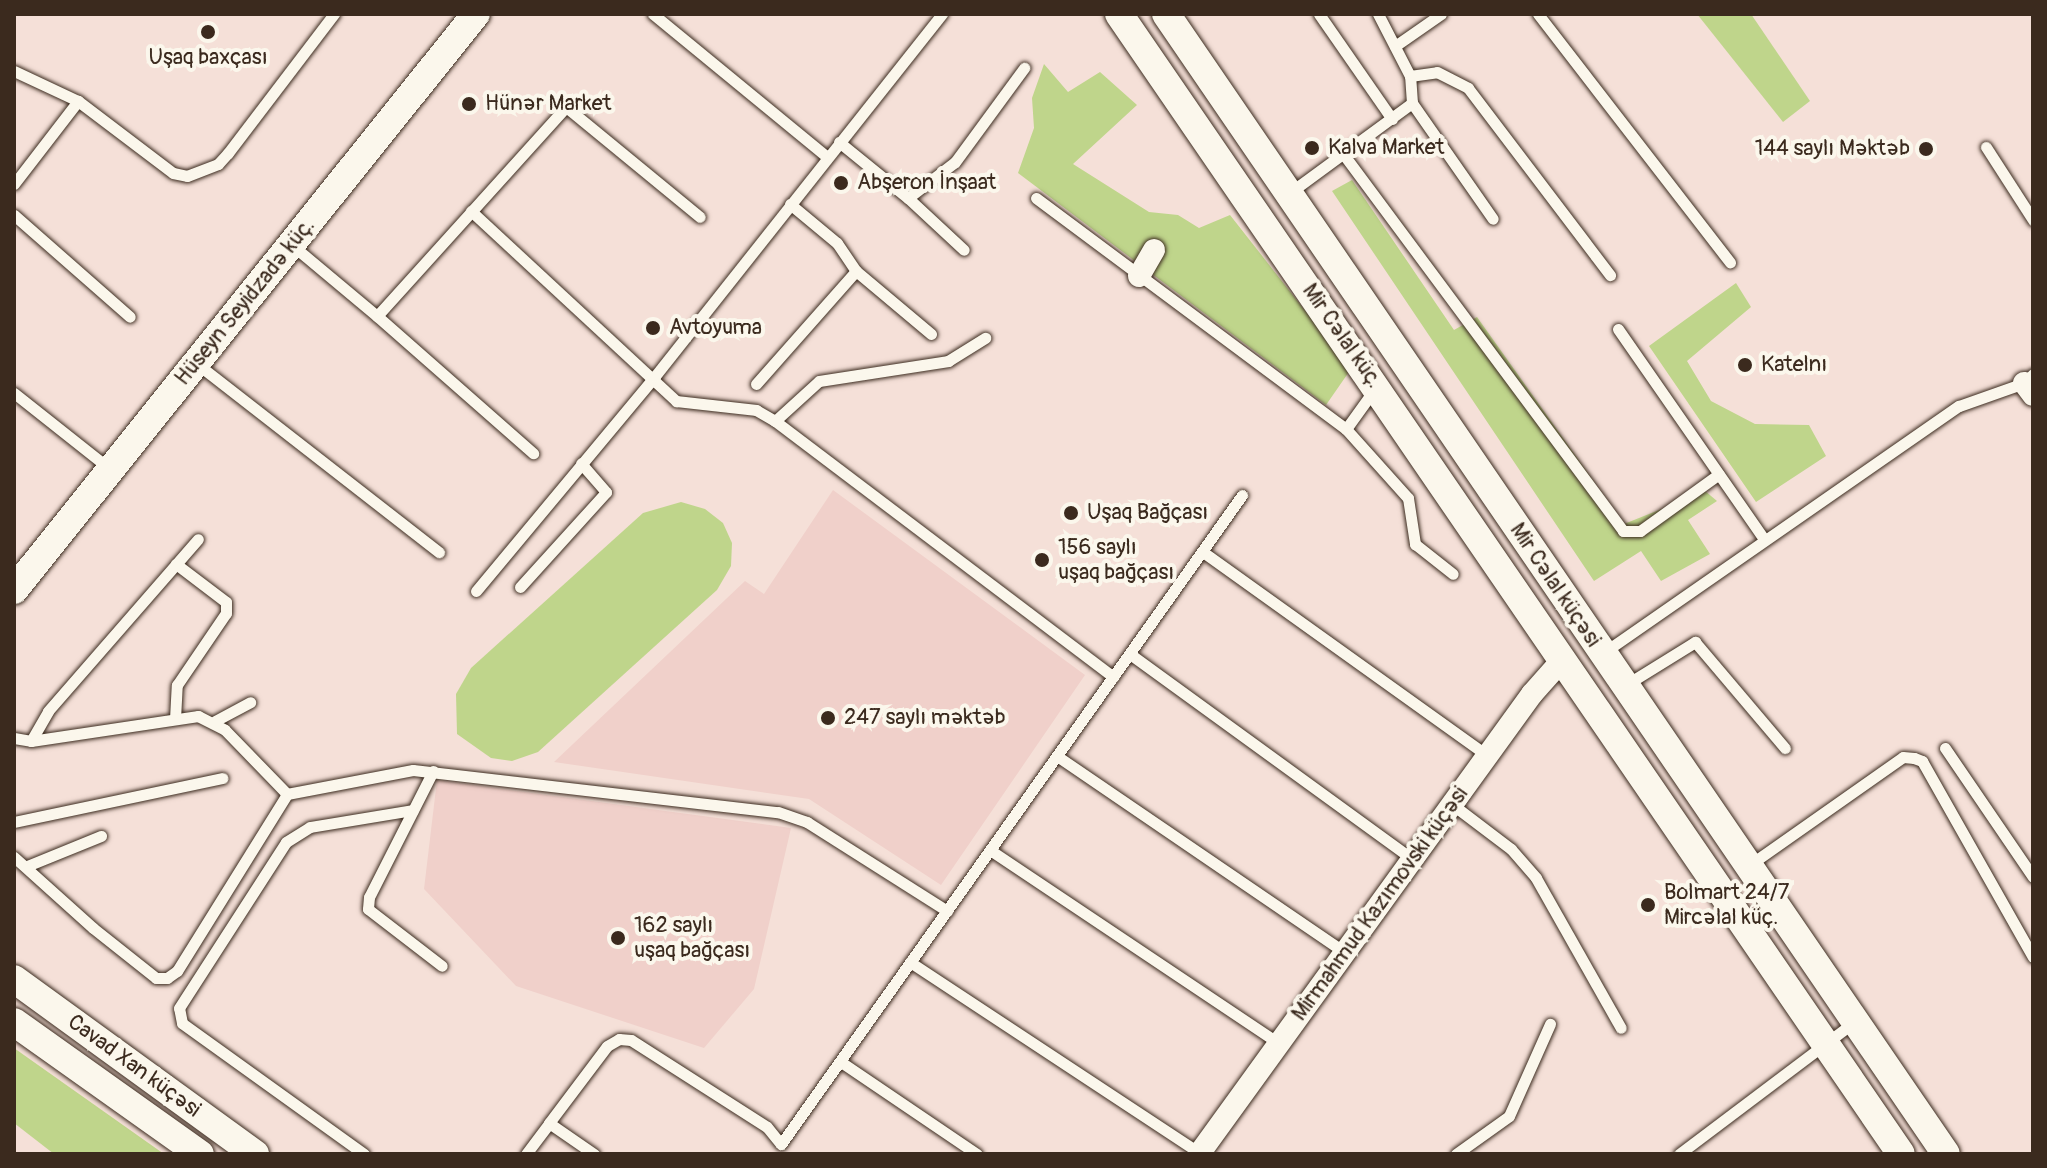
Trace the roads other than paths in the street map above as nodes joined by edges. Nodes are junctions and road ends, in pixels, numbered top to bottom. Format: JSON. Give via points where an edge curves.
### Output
{"nodes":[{"id":1,"x":334,"y":14,"type":"edge"},
{"id":2,"x":476,"y":14,"type":"edge"},
{"id":3,"x":653,"y":14,"type":"edge"},
{"id":4,"x":942,"y":14,"type":"edge"},
{"id":5,"x":1119,"y":14,"type":"edge"},
{"id":6,"x":1166,"y":14,"type":"edge"},
{"id":7,"x":1319,"y":14,"type":"edge"},
{"id":8,"x":1378,"y":14,"type":"edge"},
{"id":9,"x":1441,"y":14,"type":"edge"},
{"id":10,"x":1538,"y":14,"type":"edge"},
{"id":11,"x":1395,"y":46,"type":"junction"},
{"id":12,"x":1024,"y":68,"type":"dead end"},
{"id":13,"x":14,"y":71,"type":"edge"},
{"id":14,"x":1410,"y":76,"type":"junction"},
{"id":15,"x":78,"y":101,"type":"junction"},
{"id":16,"x":1412,"y":103,"type":"junction"},
{"id":17,"x":1392,"y":119,"type":"junction"},
{"id":18,"x":839,"y":142,"type":"junction"},
{"id":19,"x":1986,"y":147,"type":"dead end"},
{"id":20,"x":1344,"y":155,"type":"junction"},
{"id":21,"x":827,"y":157,"type":"junction"},
{"id":22,"x":14,"y":184,"type":"edge"},
{"id":23,"x":1288,"y":194,"type":"junction"},
{"id":24,"x":908,"y":198,"type":"junction"},
{"id":25,"x":1036,"y":198,"type":"dead end"},
{"id":26,"x":790,"y":204,"type":"junction"},
{"id":27,"x":471,"y":211,"type":"junction"},
{"id":28,"x":14,"y":215,"type":"edge"},
{"id":29,"x":700,"y":217,"type":"dead end"},
{"id":30,"x":1493,"y":219,"type":"dead end"},
{"id":31,"x":2033,"y":220,"type":"edge"},
{"id":32,"x":292,"y":245,"type":"junction"},
{"id":33,"x":964,"y":250,"type":"dead end"},
{"id":34,"x":1154,"y":250,"type":"dead end"},
{"id":35,"x":1730,"y":262,"type":"dead end"},
{"id":36,"x":856,"y":271,"type":"junction"},
{"id":37,"x":1610,"y":275,"type":"dead end"},
{"id":38,"x":1139,"y":276,"type":"junction"},
{"id":39,"x":377,"y":316,"type":"junction"},
{"id":40,"x":130,"y":317,"type":"dead end"},
{"id":41,"x":1618,"y":329,"type":"dead end"},
{"id":42,"x":931,"y":334,"type":"dead end"},
{"id":43,"x":985,"y":338,"type":"dead end"},
{"id":44,"x":196,"y":363,"type":"junction"},
{"id":45,"x":655,"y":376,"type":"junction"},
{"id":46,"x":756,"y":384,"type":"dead end"},
{"id":47,"x":2030,"y":384,"type":"edge"},
{"id":48,"x":1377,"y":386,"type":"junction"},
{"id":49,"x":14,"y":393,"type":"edge"},
{"id":50,"x":775,"y":421,"type":"junction"},
{"id":51,"x":1346,"y":429,"type":"junction"},
{"id":52,"x":533,"y":453,"type":"dead end"},
{"id":53,"x":581,"y":463,"type":"junction"},
{"id":54,"x":111,"y":470,"type":"junction"},
{"id":55,"x":1719,"y":474,"type":"junction"},
{"id":56,"x":1242,"y":495,"type":"dead end"},
{"id":57,"x":1763,"y":538,"type":"junction"},
{"id":58,"x":198,"y":539,"type":"dead end"},
{"id":59,"x":439,"y":552,"type":"dead end"},
{"id":60,"x":1203,"y":552,"type":"junction"},
{"id":61,"x":176,"y":564,"type":"junction"},
{"id":62,"x":1453,"y":574,"type":"dead end"},
{"id":63,"x":18,"y":578,"type":"edge"},
{"id":64,"x":520,"y":587,"type":"dead end"},
{"id":65,"x":476,"y":591,"type":"dead end"},
{"id":66,"x":1597,"y":646,"type":"junction"},
{"id":67,"x":1130,"y":654,"type":"junction"},
{"id":68,"x":1564,"y":658,"type":"junction"},
{"id":69,"x":1113,"y":677,"type":"junction"},
{"id":70,"x":1624,"y":686,"type":"junction"},
{"id":71,"x":250,"y":702,"type":"dead end"},
{"id":72,"x":175,"y":719,"type":"junction"},
{"id":73,"x":215,"y":721,"type":"junction"},
{"id":74,"x":14,"y":738,"type":"edge"},
{"id":75,"x":31,"y":741,"type":"junction"},
{"id":76,"x":1785,"y":748,"type":"dead end"},
{"id":77,"x":1945,"y":748,"type":"dead end"},
{"id":78,"x":1057,"y":756,"type":"junction"},
{"id":79,"x":1488,"y":756,"type":"junction"},
{"id":80,"x":433,"y":771,"type":"junction"},
{"id":81,"x":222,"y":778,"type":"dead end"},
{"id":82,"x":287,"y":794,"type":"junction"},
{"id":83,"x":1453,"y":805,"type":"junction"},
{"id":84,"x":413,"y":810,"type":"junction"},
{"id":85,"x":14,"y":822,"type":"edge"},
{"id":86,"x":101,"y":836,"type":"dead end"},
{"id":87,"x":990,"y":850,"type":"junction"},
{"id":88,"x":14,"y":857,"type":"edge"},
{"id":89,"x":1412,"y":859,"type":"junction"},
{"id":90,"x":27,"y":866,"type":"junction"},
{"id":91,"x":1748,"y":866,"type":"junction"},
{"id":92,"x":2033,"y":877,"type":"edge"},
{"id":93,"x":947,"y":911,"type":"junction"},
{"id":94,"x":1344,"y":952,"type":"junction"},
{"id":95,"x":2033,"y":957,"type":"edge"},
{"id":96,"x":910,"y":962,"type":"junction"},
{"id":97,"x":442,"y":966,"type":"dead end"},
{"id":98,"x":14,"y":979,"type":"edge"},
{"id":99,"x":1854,"y":1021,"type":"junction"},
{"id":100,"x":14,"y":1022,"type":"edge"},
{"id":101,"x":1550,"y":1024,"type":"dead end"},
{"id":102,"x":1621,"y":1028,"type":"dead end"},
{"id":103,"x":1278,"y":1043,"type":"junction"},
{"id":104,"x":1825,"y":1043,"type":"junction"},
{"id":105,"x":841,"y":1062,"type":"junction"},
{"id":106,"x":549,"y":1123,"type":"junction"},
{"id":107,"x":784,"y":1149,"type":"edge"},
{"id":108,"x":200,"y":1154,"type":"edge"},
{"id":109,"x":255,"y":1154,"type":"edge"},
{"id":110,"x":364,"y":1154,"type":"edge"},
{"id":111,"x":526,"y":1154,"type":"edge"},
{"id":112,"x":594,"y":1154,"type":"edge"},
{"id":113,"x":977,"y":1154,"type":"edge"},
{"id":114,"x":1200,"y":1154,"type":"edge"},
{"id":115,"x":1456,"y":1154,"type":"edge"},
{"id":116,"x":1679,"y":1154,"type":"edge"},
{"id":117,"x":1901,"y":1154,"type":"edge"},
{"id":118,"x":1946,"y":1154,"type":"edge"}],
"edges":[{"from":1,"to":15,"type":"lane","via":[[228,153],[200,173],[173,173]]},
{"from":2,"to":32,"type":"street","name":"Hüseyn Seyidzadə küç."},
{"from":3,"to":21,"type":"lane"},
{"from":4,"to":18,"type":"lane"},
{"from":5,"to":48,"type":"street","name":"Mir Cəlal küç."},
{"from":6,"to":23,"type":"street","name":"Mir Cəlal küçəsi"},
{"from":7,"to":17,"type":"lane"},
{"from":8,"to":11,"type":"lane"},
{"from":9,"to":11,"type":"lane"},
{"from":10,"to":35,"type":"lane"},
{"from":11,"to":14,"type":"lane"},
{"from":12,"to":24,"type":"lane","via":[[955,162]]},
{"from":13,"to":15,"type":"lane"},
{"from":14,"to":16,"type":"lane"},
{"from":14,"to":37,"type":"lane","via":[[1437,72],[1468,88]]},
{"from":15,"to":22,"type":"lane"},
{"from":16,"to":17,"type":"lane"},
{"from":16,"to":30,"type":"lane"},
{"from":17,"to":20,"type":"lane"},
{"from":18,"to":21,"type":"lane"},
{"from":18,"to":24,"type":"lane"},
{"from":19,"to":31,"type":"lane"},
{"from":20,"to":23,"type":"lane"},
{"from":20,"to":55,"type":"lane","via":[[1623,531],[1640,531]]},
{"from":21,"to":26,"type":"lane"},
{"from":23,"to":66,"type":"street","name":"Mir Cəlal küçəsi"},
{"from":24,"to":33,"type":"lane"},
{"from":25,"to":38,"type":"lane"},
{"from":26,"to":36,"type":"lane","via":[[837,243]]},
{"from":26,"to":45,"type":"lane"},
{"from":27,"to":29,"type":"lane","via":[[566,107]]},
{"from":27,"to":39,"type":"lane"},
{"from":27,"to":45,"type":"lane"},
{"from":28,"to":40,"type":"lane"},
{"from":32,"to":39,"type":"lane"},
{"from":32,"to":44,"type":"street","name":"Hüseyn Seyidzadə küç."},
{"from":34,"to":38,"type":"street"},
{"from":36,"to":42,"type":"lane"},
{"from":36,"to":46,"type":"lane"},
{"from":38,"to":51,"type":"lane"},
{"from":39,"to":52,"type":"lane"},
{"from":41,"to":55,"type":"lane"},
{"from":43,"to":50,"type":"lane","via":[[948,361],[819,381]]},
{"from":44,"to":54,"type":"street","name":"Hüseyn Seyidzadə küç."},
{"from":44,"to":59,"type":"lane"},
{"from":45,"to":50,"type":"lane","via":[[684,404],[756,410]]},
{"from":45,"to":53,"type":"lane"},
{"from":47,"to":57,"type":"lane","via":[[1959,406]]},
{"from":48,"to":51,"type":"lane"},
{"from":48,"to":68,"type":"street","name":"Mir Cəlal küç."},
{"from":49,"to":54,"type":"lane"},
{"from":50,"to":69,"type":"lane"},
{"from":51,"to":62,"type":"lane","via":[[1408,498],[1415,544]]},
{"from":53,"to":64,"type":"lane","via":[[606,492]]},
{"from":53,"to":65,"type":"lane"},
{"from":54,"to":63,"type":"street","name":"Hüseyn Seyidzadə küç."},
{"from":55,"to":57,"type":"lane"},
{"from":56,"to":60,"type":"lane"},
{"from":57,"to":66,"type":"lane"},
{"from":58,"to":61,"type":"lane"},
{"from":60,"to":67,"type":"lane"},
{"from":60,"to":79,"type":"lane"},
{"from":61,"to":72,"type":"lane","via":[[226,602],[226,613],[177,685]]},
{"from":61,"to":75,"type":"lane","via":[[48,711]]},
{"from":66,"to":68,"type":"street"},
{"from":66,"to":70,"type":"street","name":"Mir Cəlal küçəsi"},
{"from":67,"to":69,"type":"lane"},
{"from":67,"to":89,"type":"lane"},
{"from":68,"to":79,"type":"street","name":"Mirmahmud Kazımovski küçəsi"},
{"from":68,"to":104,"type":"street","name":"Mir Cəlal küçəsi"},
{"from":69,"to":78,"type":"lane"},
{"from":70,"to":76,"type":"lane","via":[[1695,642]]},
{"from":70,"to":91,"type":"street","name":"Mir Cəlal küçəsi"},
{"from":71,"to":73,"type":"lane"},
{"from":72,"to":73,"type":"lane","via":[[198,716]]},
{"from":72,"to":75,"type":"lane"},
{"from":73,"to":82,"type":"lane"},
{"from":74,"to":75,"type":"lane"},
{"from":77,"to":92,"type":"lane"},
{"from":78,"to":87,"type":"lane"},
{"from":78,"to":94,"type":"lane"},
{"from":79,"to":83,"type":"street","name":"Mirmahmud Kazımovski küçəsi"},
{"from":80,"to":82,"type":"lane","via":[[392,772]]},
{"from":80,"to":84,"type":"lane"},
{"from":80,"to":93,"type":"lane","via":[[778,812],[807,822]]},
{"from":81,"to":85,"type":"lane"},
{"from":82,"to":90,"type":"lane","via":[[177,971],[167,978],[156,978],[93,928]]},
{"from":83,"to":89,"type":"street","name":"Mirmahmud Kazımovski küçəsi"},
{"from":83,"to":102,"type":"lane","via":[[1511,849],[1536,878]]},
{"from":84,"to":97,"type":"lane","via":[[369,897],[368,909]]},
{"from":84,"to":110,"type":"lane","via":[[310,827],[286,842],[179,1008],[182,1023]]},
{"from":86,"to":90,"type":"lane"},
{"from":87,"to":93,"type":"lane"},
{"from":87,"to":103,"type":"lane"},
{"from":88,"to":90,"type":"lane"},
{"from":89,"to":94,"type":"street","name":"Mirmahmud Kazımovski küçəsi"},
{"from":91,"to":95,"type":"lane","via":[[1903,757],[1914,758],[1922,761]]},
{"from":91,"to":99,"type":"street","name":"Mir Cəlal küçəsi"},
{"from":93,"to":96,"type":"lane"},
{"from":94,"to":103,"type":"street","name":"Mirmahmud Kazımovski küçəsi"},
{"from":96,"to":105,"type":"lane"},
{"from":96,"to":114,"type":"lane"},
{"from":98,"to":109,"type":"street","name":"Cavad Xan küçəsi"},
{"from":99,"to":104,"type":"lane"},
{"from":99,"to":118,"type":"street","name":"Mir Cəlal küçəsi"},
{"from":100,"to":108,"type":"street","name":"Cavad Xan küçəsi"},
{"from":101,"to":115,"type":"lane","via":[[1509,1116]]},
{"from":103,"to":114,"type":"street","name":"Mirmahmud Kazımovski küçəsi"},
{"from":104,"to":116,"type":"lane"},
{"from":104,"to":117,"type":"street","name":"Mir Cəlal küçəsi"},
{"from":105,"to":107,"type":"lane"},
{"from":105,"to":113,"type":"lane"},
{"from":106,"to":107,"type":"lane","via":[[607,1046],[631,1040],[767,1127]]},
{"from":106,"to":111,"type":"lane"},
{"from":106,"to":112,"type":"lane"}]}
